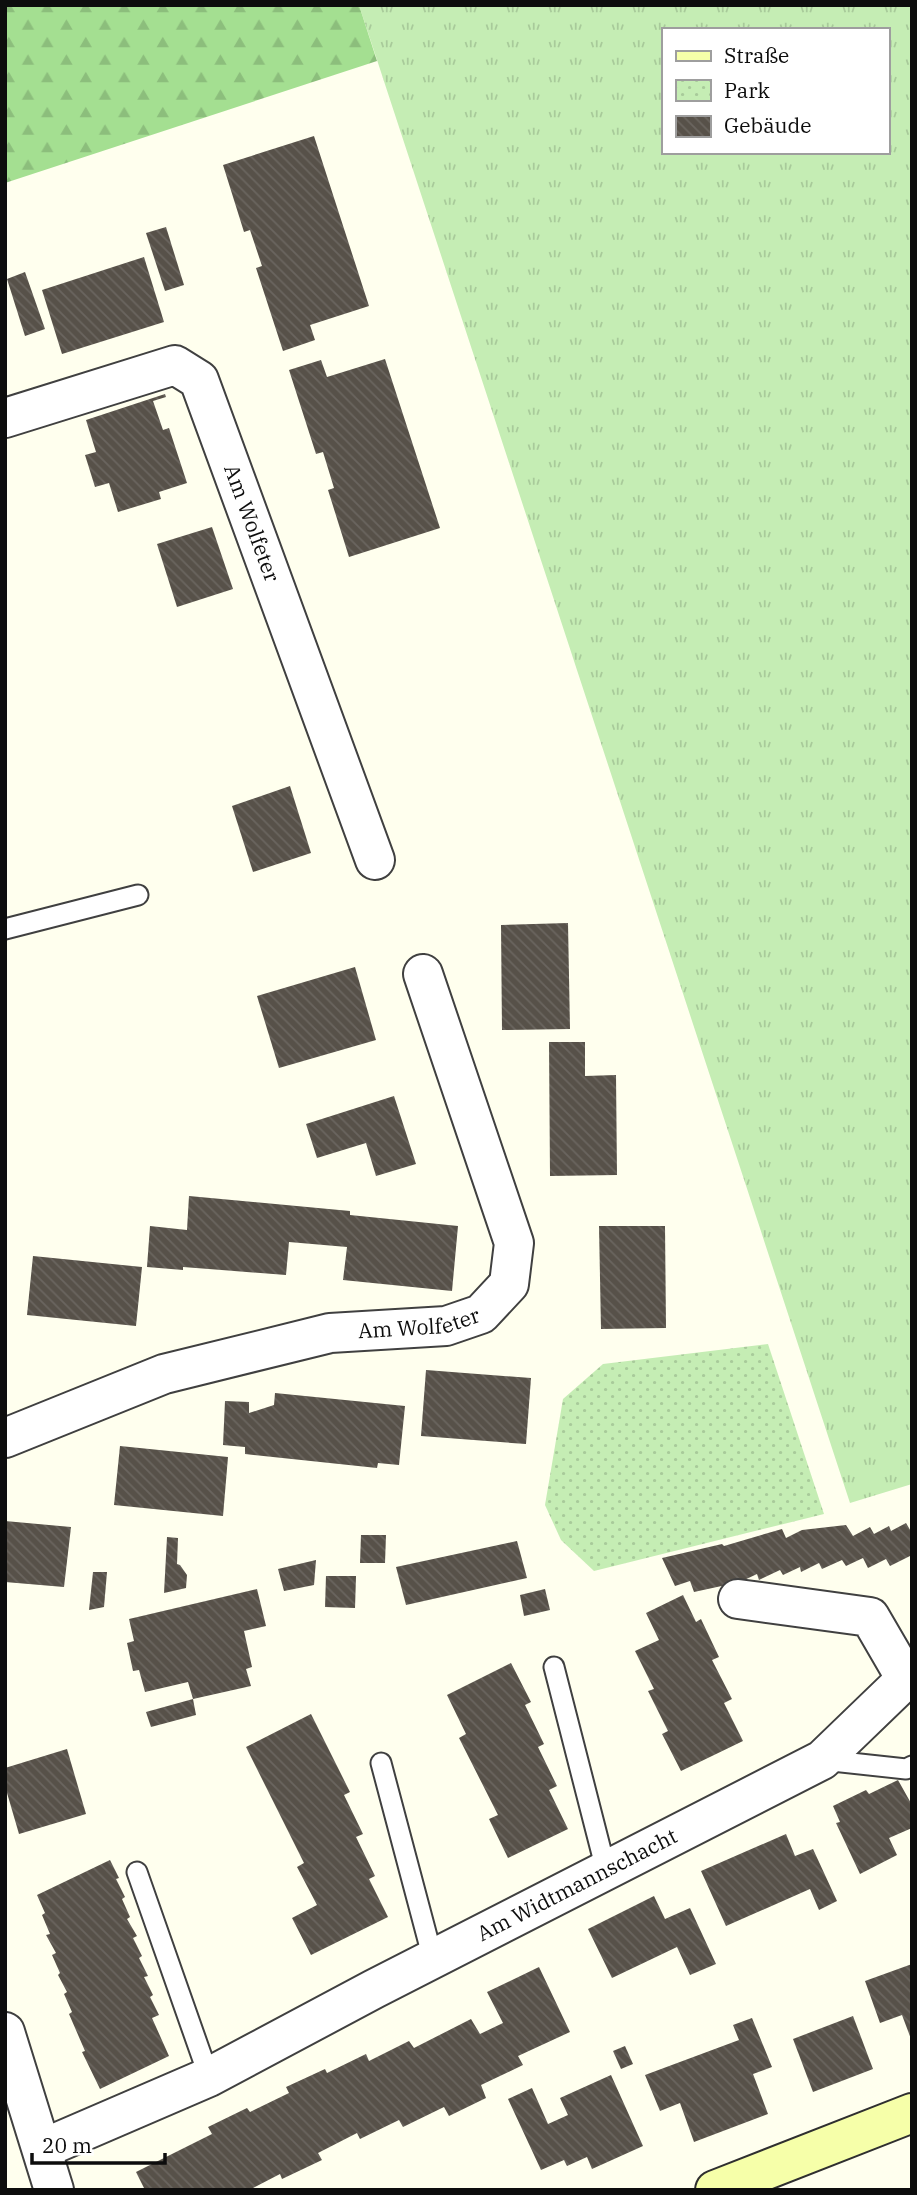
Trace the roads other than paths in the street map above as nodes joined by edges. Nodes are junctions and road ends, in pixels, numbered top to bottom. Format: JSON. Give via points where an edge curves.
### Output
{"nodes":[{"id":1,"x":5,"y":418,"type":"edge"},
{"id":2,"x":375,"y":860,"type":"dead end"},
{"id":3,"x":138,"y":895,"type":"dead end"},
{"id":4,"x":5,"y":929,"type":"edge"},
{"id":5,"x":423,"y":974,"type":"dead end"},
{"id":6,"x":5,"y":1438,"type":"edge"},
{"id":7,"x":738,"y":1599,"type":"dead end"},
{"id":8,"x":554,"y":1667,"type":"dead end"},
{"id":9,"x":822,"y":1760,"type":"junction"},
{"id":10,"x":381,"y":1763,"type":"dead end"},
{"id":11,"x":912,"y":1766,"type":"edge"},
{"id":12,"x":606,"y":1870,"type":"junction"},
{"id":13,"x":137,"y":1872,"type":"dead end"},
{"id":14,"x":433,"y":1959,"type":"junction"},
{"id":15,"x":5,"y":2032,"type":"edge"},
{"id":16,"x":209,"y":2077,"type":"junction"},
{"id":17,"x":912,"y":2113,"type":"edge"},
{"id":18,"x":42,"y":2149,"type":"junction"},
{"id":19,"x":54,"y":2190,"type":"edge"},
{"id":20,"x":715,"y":2190,"type":"edge"}],
"edges":[{"from":1,"to":2,"type":"street","name":"Am Wolfeter","via":[[175,365],[199,380]]},
{"from":3,"to":4,"type":"lane"},
{"from":5,"to":6,"type":"street","name":"Am Wolfeter","via":[[514,1243],[509,1284],[481,1314],[446,1326],[330,1333],[164,1374]]},
{"from":7,"to":9,"type":"street","name":"Am Widtmannschacht","via":[[870,1617],[906,1679]]},
{"from":8,"to":12,"type":"lane"},
{"from":9,"to":11,"type":"lane"},
{"from":9,"to":12,"type":"street","name":"Am Widtmannschacht"},
{"from":10,"to":14,"type":"lane"},
{"from":12,"to":14,"type":"street","name":"Am Widtmannschacht"},
{"from":13,"to":16,"type":"lane"},
{"from":14,"to":16,"type":"street","name":"Am Widtmannschacht"},
{"from":15,"to":18,"type":"street"},
{"from":16,"to":18,"type":"street","name":"Am Widtmannschacht"},
{"from":17,"to":20,"type":"street"},
{"from":18,"to":19,"type":"street"}]}
